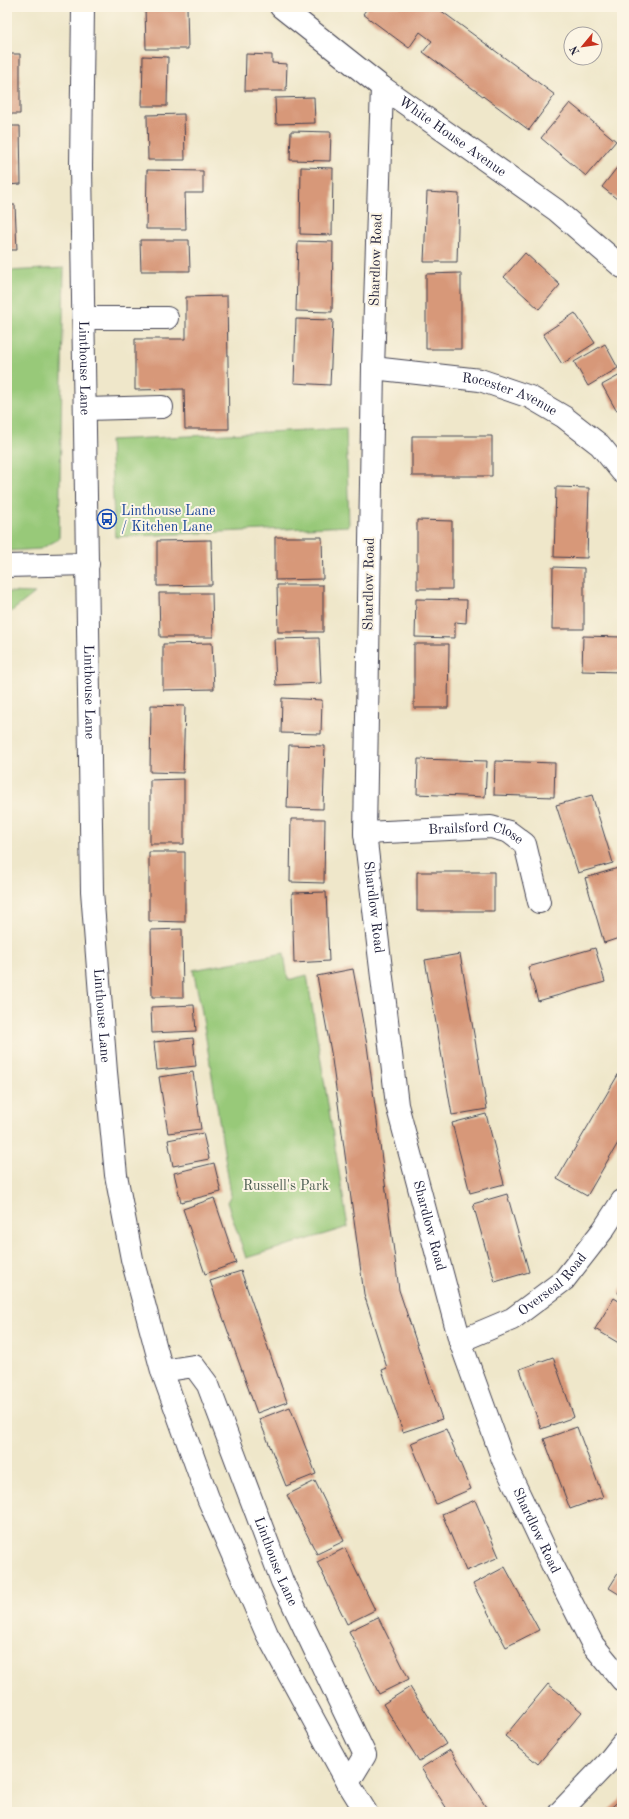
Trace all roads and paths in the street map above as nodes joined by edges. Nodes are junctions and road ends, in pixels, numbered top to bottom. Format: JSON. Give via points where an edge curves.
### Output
{"nodes":[{"id":1,"x":83,"y":7,"type":"edge"},
{"id":2,"x":293,"y":10,"type":"edge"},
{"id":3,"x":382,"y":87,"type":"junction"},
{"id":4,"x":622,"y":266,"type":"edge"},
{"id":5,"x":84,"y":318,"type":"junction"},
{"id":6,"x":167,"y":318,"type":"dead end"},
{"id":7,"x":373,"y":368,"type":"junction"},
{"id":8,"x":162,"y":407,"type":"dead end"},
{"id":9,"x":86,"y":409,"type":"junction"},
{"id":10,"x":622,"y":472,"type":"edge"},
{"id":11,"x":88,"y":564,"type":"junction"},
{"id":12,"x":7,"y":566,"type":"edge"},
{"id":13,"x":365,"y":833,"type":"junction"},
{"id":14,"x":539,"y":902,"type":"dead end"},
{"id":15,"x":622,"y":1201,"type":"edge"},
{"id":16,"x":460,"y":1342,"type":"junction"},
{"id":17,"x":162,"y":1371,"type":"junction"},
{"id":18,"x":622,"y":1680,"type":"edge"},
{"id":19,"x":622,"y":1744,"type":"edge"},
{"id":20,"x":348,"y":1783,"type":"junction"},
{"id":21,"x":366,"y":1812,"type":"edge"},
{"id":22,"x":560,"y":1812,"type":"edge"}],
"edges":[{"from":1,"to":5,"type":"street","name":"Linthouse Lane","via":[[81,166]]},
{"from":2,"to":3,"type":"street","name":"White House Avenue"},
{"from":3,"to":4,"type":"street","name":"White House Avenue","via":[[556,210]]},
{"from":3,"to":7,"type":"street","name":"Shardlow Road"},
{"from":5,"to":6,"type":"street"},
{"from":5,"to":9,"type":"street","name":"Linthouse Lane"},
{"from":7,"to":10,"type":"street","name":"Rocester Avenue","via":[[480,380],[530,397],[564,417],[600,445]]},
{"from":7,"to":13,"type":"street","name":"Shardlow Road"},
{"from":8,"to":9,"type":"street"},
{"from":9,"to":11,"type":"street","name":"Linthouse Lane"},
{"from":11,"to":12,"type":"street"},
{"from":11,"to":17,"type":"street","name":"Linthouse Lane","via":[[92,891],[106,1072],[116,1175],[132,1259]]},
{"from":13,"to":14,"type":"street","name":"Brailsford Close","via":[[491,827],[509,832],[525,844]]},
{"from":13,"to":16,"type":"street","name":"Shardlow Road","via":[[397,1105]]},
{"from":15,"to":16,"type":"street","name":"Overseal Road","via":[[564,1280],[512,1319]]},
{"from":16,"to":18,"type":"street","name":"Shardlow Road","via":[[503,1460],[552,1564],[593,1645]]},
{"from":17,"to":20,"type":"street","name":"Linthouse Lane","via":[[208,1498],[267,1634]]},
{"from":17,"to":20,"type":"street","name":"Linthouse Lane","via":[[194,1366],[208,1385],[282,1581],[365,1755]]},
{"from":19,"to":22,"type":"street"},
{"from":20,"to":21,"type":"street","name":"Linthouse Lane"}]}
